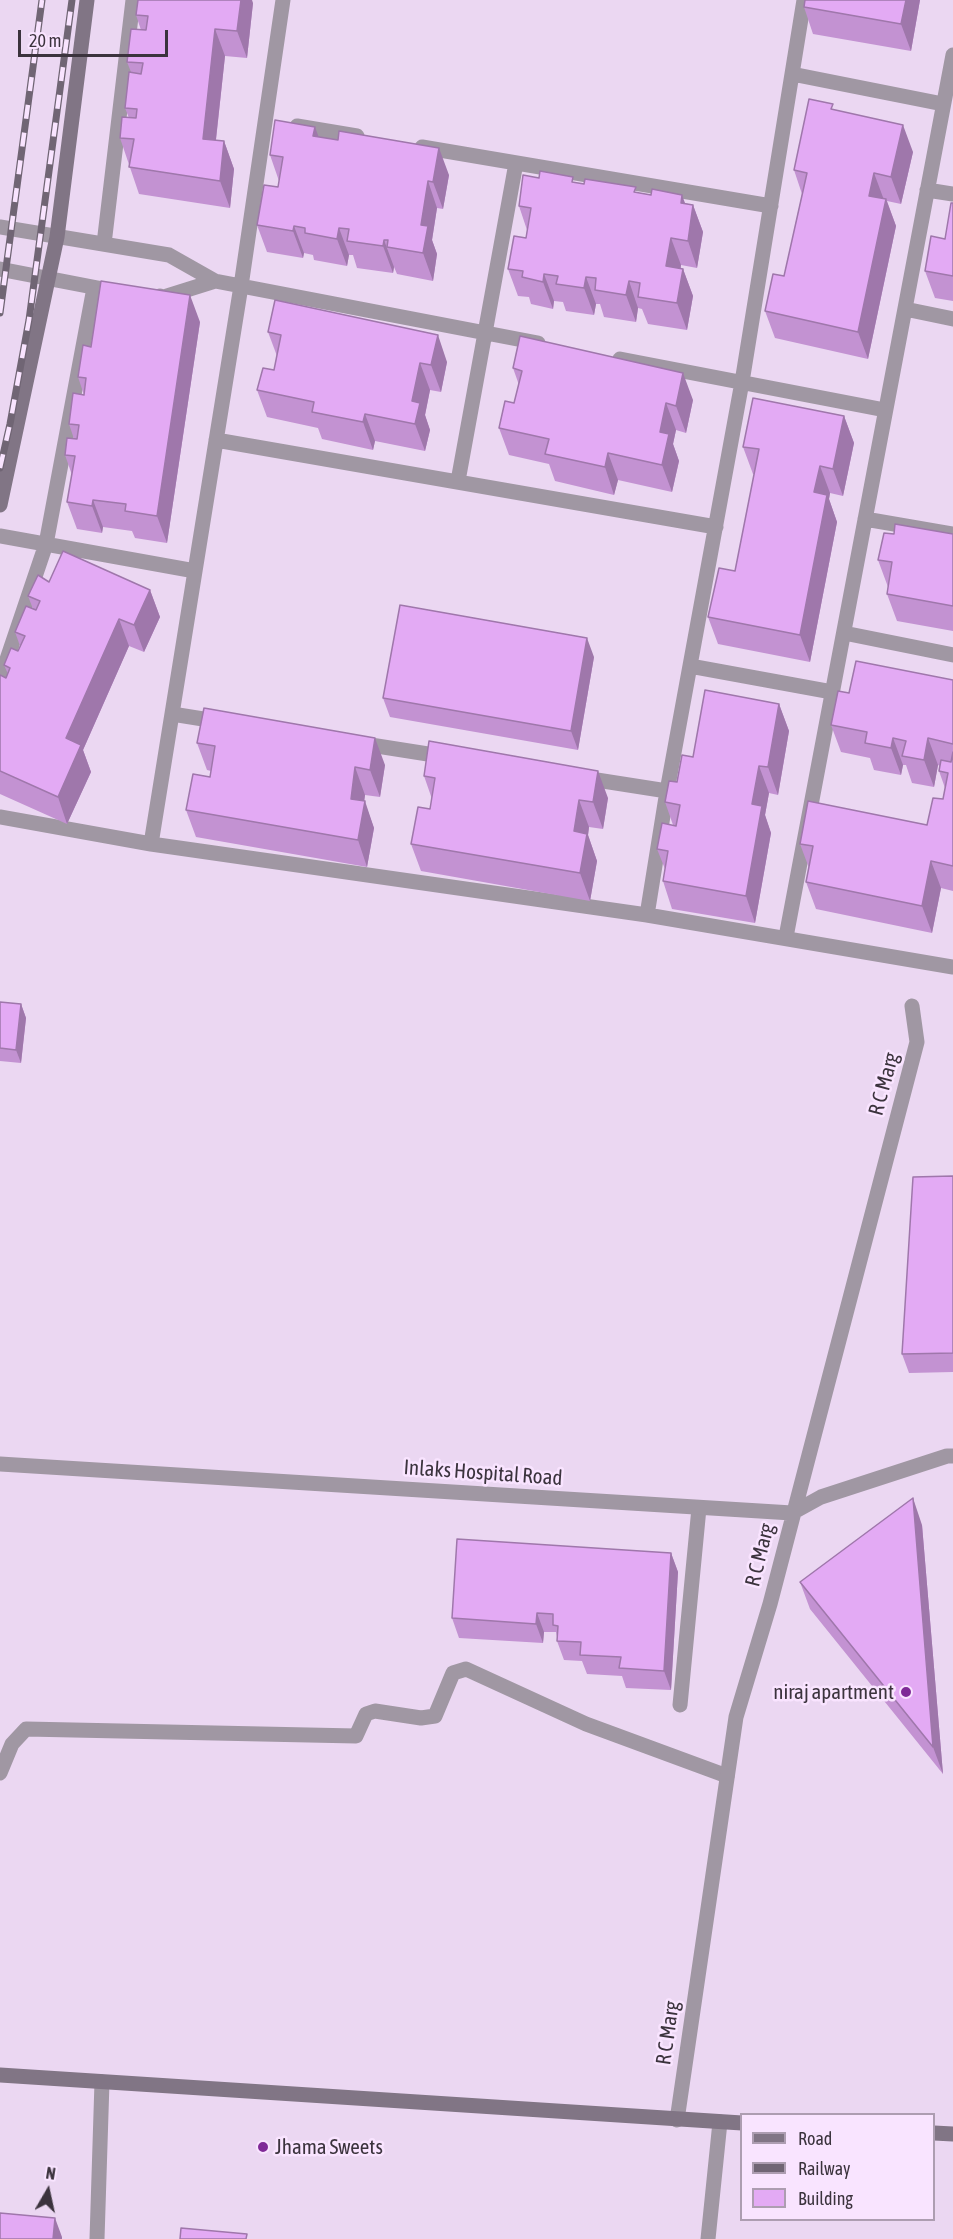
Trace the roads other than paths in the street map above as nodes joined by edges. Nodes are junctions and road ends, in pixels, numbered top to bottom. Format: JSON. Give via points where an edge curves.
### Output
{"nodes":[{"id":1,"x":87,"y":0,"type":"edge"},
{"id":2,"x":133,"y":0,"type":"edge"},
{"id":3,"x":283,"y":0,"type":"edge"},
{"id":4,"x":804,"y":0,"type":"edge"},
{"id":5,"x":952,"y":63,"type":"edge"},
{"id":6,"x":792,"y":74,"type":"junction"},
{"id":7,"x":943,"y":104,"type":"junction"},
{"id":8,"x":276,"y":123,"type":"junction"},
{"id":9,"x":367,"y":138,"type":"edge"},
{"id":10,"x":402,"y":144,"type":"edge"},
{"id":11,"x":516,"y":163,"type":"junction"},
{"id":12,"x":927,"y":189,"type":"junction"},
{"id":13,"x":953,"y":194,"type":"edge"},
{"id":14,"x":771,"y":206,"type":"junction"},
{"id":15,"x":0,"y":227,"type":"edge"},
{"id":16,"x":57,"y":237,"type":"junction"},
{"id":17,"x":104,"y":244,"type":"junction"},
{"id":18,"x":0,"y":269,"type":"edge"},
{"id":19,"x":48,"y":280,"type":"junction"},
{"id":20,"x":215,"y":281,"type":"junction"},
{"id":21,"x":241,"y":286,"type":"junction"},
{"id":22,"x":94,"y":288,"type":"junction"},
{"id":23,"x":117,"y":291,"type":"edge"},
{"id":24,"x":141,"y":294,"type":"edge"},
{"id":25,"x":904,"y":309,"type":"junction"},
{"id":26,"x":953,"y":319,"type":"edge"},
{"id":27,"x":485,"y":333,"type":"junction"},
{"id":28,"x":555,"y":346,"type":"edge"},
{"id":29,"x":602,"y":356,"type":"edge"},
{"id":30,"x":742,"y":382,"type":"junction"},
{"id":31,"x":885,"y":410,"type":"junction"},
{"id":32,"x":216,"y":440,"type":"junction"},
{"id":33,"x":458,"y":482,"type":"junction"},
{"id":34,"x":0,"y":505,"type":"edge"},
{"id":35,"x":865,"y":519,"type":"junction"},
{"id":36,"x":716,"y":527,"type":"junction"},
{"id":37,"x":953,"y":534,"type":"edge"},
{"id":38,"x":0,"y":536,"type":"edge"},
{"id":39,"x":46,"y":544,"type":"junction"},
{"id":40,"x":195,"y":571,"type":"junction"},
{"id":41,"x":844,"y":633,"type":"junction"},
{"id":42,"x":953,"y":655,"type":"edge"},
{"id":43,"x":690,"y":666,"type":"junction"},
{"id":44,"x":0,"y":680,"type":"edge"},
{"id":45,"x":832,"y":692,"type":"junction"},
{"id":46,"x":172,"y":714,"type":"junction"},
{"id":47,"x":242,"y":725,"type":"edge"},
{"id":48,"x":349,"y":742,"type":"edge"},
{"id":49,"x":466,"y":760,"type":"edge"},
{"id":50,"x":573,"y":777,"type":"edge"},
{"id":51,"x":667,"y":791,"type":"junction"},
{"id":52,"x":0,"y":817,"type":"edge"},
{"id":53,"x":151,"y":844,"type":"junction"},
{"id":54,"x":647,"y":915,"type":"junction"},
{"id":55,"x":786,"y":937,"type":"junction"},
{"id":56,"x":953,"y":967,"type":"edge"},
{"id":57,"x":912,"y":1006,"type":"dead end"},
{"id":58,"x":953,"y":1456,"type":"edge"},
{"id":59,"x":0,"y":1464,"type":"edge"},
{"id":60,"x":699,"y":1508,"type":"junction"},
{"id":61,"x":792,"y":1513,"type":"junction"},
{"id":62,"x":680,"y":1705,"type":"dead end"},
{"id":63,"x":0,"y":1773,"type":"edge"},
{"id":64,"x":727,"y":1776,"type":"junction"},
{"id":65,"x":0,"y":2075,"type":"edge"},
{"id":66,"x":102,"y":2082,"type":"junction"},
{"id":67,"x":677,"y":2120,"type":"junction"},
{"id":68,"x":720,"y":2122,"type":"junction"},
{"id":69,"x":740,"y":2123,"type":"edge"},
{"id":70,"x":935,"y":2133,"type":"edge"},
{"id":71,"x":953,"y":2133,"type":"edge"},
{"id":72,"x":97,"y":2239,"type":"edge"},
{"id":73,"x":708,"y":2239,"type":"edge"}],
"edges":[{"from":1,"to":16,"type":"main road"},
{"from":2,"to":17,"type":"street"},
{"from":3,"to":8,"type":"street"},
{"from":4,"to":6,"type":"street"},
{"from":5,"to":7,"type":"street"},
{"from":6,"to":7,"type":"street"},
{"from":6,"to":14,"type":"street"},
{"from":7,"to":12,"type":"street"},
{"from":8,"to":9,"type":"street"},
{"from":8,"to":21,"type":"street"},
{"from":10,"to":11,"type":"street"},
{"from":11,"to":14,"type":"street"},
{"from":11,"to":27,"type":"street"},
{"from":12,"to":13,"type":"street"},
{"from":12,"to":25,"type":"street"},
{"from":14,"to":30,"type":"street"},
{"from":15,"to":16,"type":"street"},
{"from":16,"to":17,"type":"street"},
{"from":16,"to":19,"type":"main road"},
{"from":17,"to":20,"type":"street","via":[[170,255]]},
{"from":18,"to":19,"type":"street"},
{"from":19,"to":22,"type":"street"},
{"from":19,"to":34,"type":"main road"},
{"from":20,"to":21,"type":"street"},
{"from":20,"to":24,"type":"street","via":[[164,297]]},
{"from":21,"to":27,"type":"street"},
{"from":21,"to":32,"type":"street"},
{"from":22,"to":23,"type":"street"},
{"from":22,"to":39,"type":"street"},
{"from":25,"to":26,"type":"street"},
{"from":25,"to":31,"type":"street"},
{"from":27,"to":28,"type":"street"},
{"from":27,"to":33,"type":"street"},
{"from":29,"to":30,"type":"street"},
{"from":30,"to":31,"type":"street"},
{"from":30,"to":36,"type":"street"},
{"from":31,"to":35,"type":"street"},
{"from":32,"to":33,"type":"street"},
{"from":32,"to":40,"type":"street"},
{"from":33,"to":36,"type":"street"},
{"from":35,"to":37,"type":"street"},
{"from":35,"to":41,"type":"street"},
{"from":36,"to":43,"type":"street"},
{"from":38,"to":39,"type":"street"},
{"from":39,"to":40,"type":"street"},
{"from":39,"to":44,"type":"street"},
{"from":40,"to":46,"type":"street"},
{"from":41,"to":42,"type":"street"},
{"from":41,"to":45,"type":"street"},
{"from":43,"to":45,"type":"street"},
{"from":43,"to":51,"type":"street"},
{"from":45,"to":55,"type":"street"},
{"from":46,"to":47,"type":"street"},
{"from":46,"to":53,"type":"street"},
{"from":48,"to":49,"type":"street"},
{"from":50,"to":51,"type":"street"},
{"from":51,"to":54,"type":"street"},
{"from":52,"to":53,"type":"street"},
{"from":53,"to":54,"type":"street"},
{"from":54,"to":55,"type":"street"},
{"from":55,"to":56,"type":"street"},
{"from":57,"to":61,"type":"street","name":"R C Marg","via":[[917,1042]]},
{"from":58,"to":61,"type":"street","via":[[821,1497]]},
{"from":59,"to":60,"type":"street","name":"Inlaks Hospital Road"},
{"from":60,"to":61,"type":"street","name":"Inlaks Hospital Road"},
{"from":60,"to":62,"type":"street"},
{"from":61,"to":64,"type":"street","name":"R C Marg","via":[[736,1717]]},
{"from":63,"to":64,"type":"street","via":[[12,1744],[26,1729],[357,1736],[366,1714],[375,1711],[421,1718],[435,1716],[453,1673],[466,1669],[586,1724]]},
{"from":64,"to":67,"type":"street","name":"R C Marg"},
{"from":65,"to":66,"type":"main road"},
{"from":66,"to":67,"type":"main road"},
{"from":66,"to":72,"type":"street"},
{"from":67,"to":68,"type":"main road"},
{"from":68,"to":69,"type":"main road"},
{"from":68,"to":73,"type":"street"},
{"from":70,"to":71,"type":"main road"}]}
